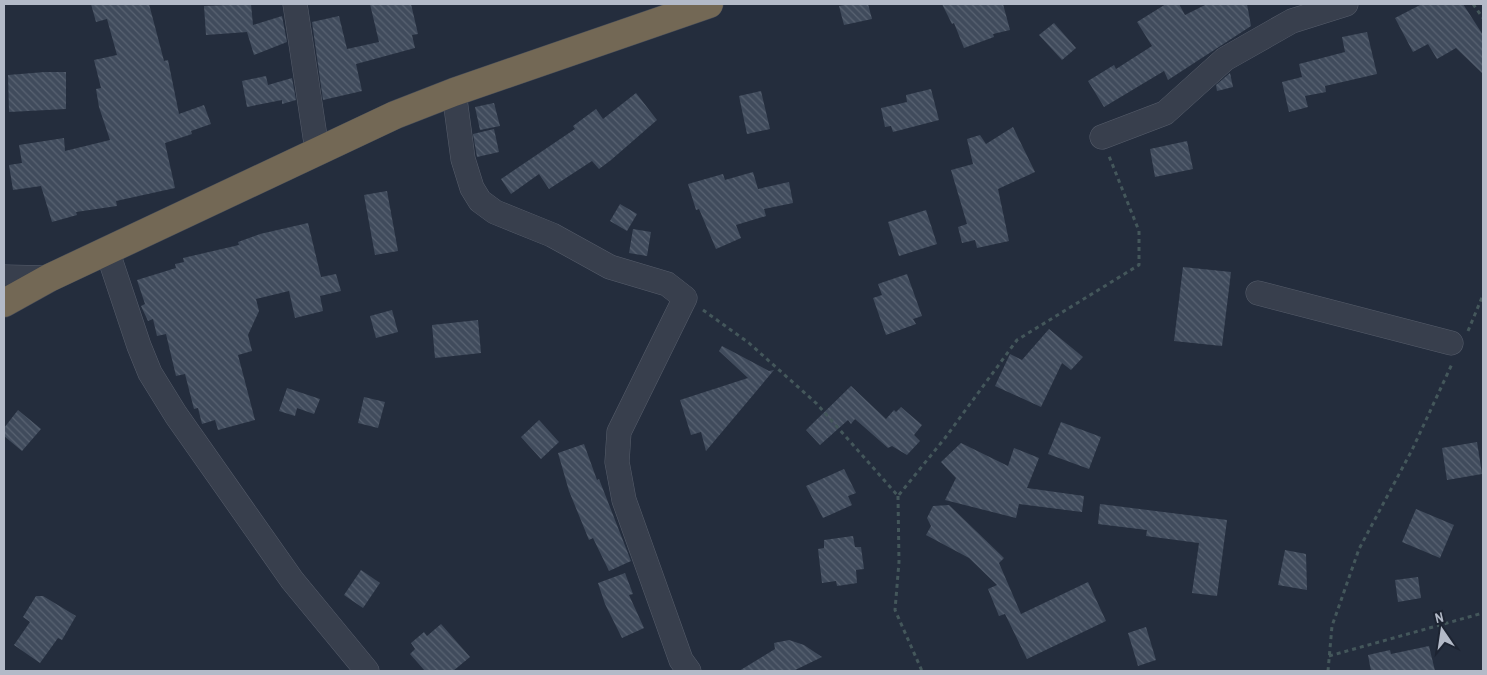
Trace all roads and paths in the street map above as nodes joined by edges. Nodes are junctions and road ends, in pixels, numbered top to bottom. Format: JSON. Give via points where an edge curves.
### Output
{"nodes":[{"id":1,"x":295,"y":4,"type":"edge"},
{"id":2,"x":709,"y":4,"type":"edge"},
{"id":3,"x":1346,"y":4,"type":"edge"},
{"id":4,"x":1473,"y":4,"type":"edge"},
{"id":5,"x":1483,"y":18,"type":"edge"},
{"id":6,"x":454,"y":92,"type":"junction"},
{"id":7,"x":1102,"y":137,"type":"joint"},
{"id":8,"x":317,"y":150,"type":"junction"},
{"id":9,"x":107,"y":250,"type":"junction"},
{"id":10,"x":4,"y":277,"type":"edge"},
{"id":11,"x":49,"y":278,"type":"junction"},
{"id":12,"x":1258,"y":293,"type":"dead end"},
{"id":13,"x":1483,"y":294,"type":"edge"},
{"id":14,"x":685,"y":298,"type":"junction"},
{"id":15,"x":4,"y":303,"type":"edge"},
{"id":16,"x":1457,"y":347,"type":"junction"},
{"id":17,"x":898,"y":496,"type":"junction"},
{"id":18,"x":1483,"y":613,"type":"edge"},
{"id":19,"x":1329,"y":656,"type":"junction"},
{"id":20,"x":367,"y":671,"type":"edge"},
{"id":21,"x":689,"y":671,"type":"edge"},
{"id":22,"x":922,"y":671,"type":"edge"},
{"id":23,"x":1328,"y":671,"type":"edge"}],
"edges":[{"from":1,"to":8,"type":"street"},
{"from":2,"to":6,"type":"highway"},
{"from":3,"to":7,"type":"street","via":[[1292,21],[1225,59],[1164,113]]},
{"from":4,"to":5,"type":"path"},
{"from":6,"to":8,"type":"highway"},
{"from":6,"to":14,"type":"street","via":[[463,159],[472,188],[480,201],[495,212],[552,235],[610,267],[667,284]]},
{"from":7,"to":17,"type":"path","via":[[1139,231],[1139,265],[1017,340]]},
{"from":8,"to":9,"type":"highway"},
{"from":9,"to":11,"type":"highway"},
{"from":9,"to":20,"type":"street","via":[[150,373],[292,580]]},
{"from":10,"to":11,"type":"street"},
{"from":11,"to":15,"type":"highway"},
{"from":12,"to":16,"type":"street"},
{"from":13,"to":16,"type":"path"},
{"from":14,"to":17,"type":"path","via":[[749,343],[816,403]]},
{"from":14,"to":21,"type":"street","via":[[619,432],[617,462],[624,500],[681,660]]},
{"from":16,"to":19,"type":"path","via":[[1412,450],[1359,549],[1332,626]]},
{"from":17,"to":22,"type":"path","via":[[899,562],[894,610]]},
{"from":18,"to":19,"type":"path"},
{"from":19,"to":23,"type":"path"}]}
